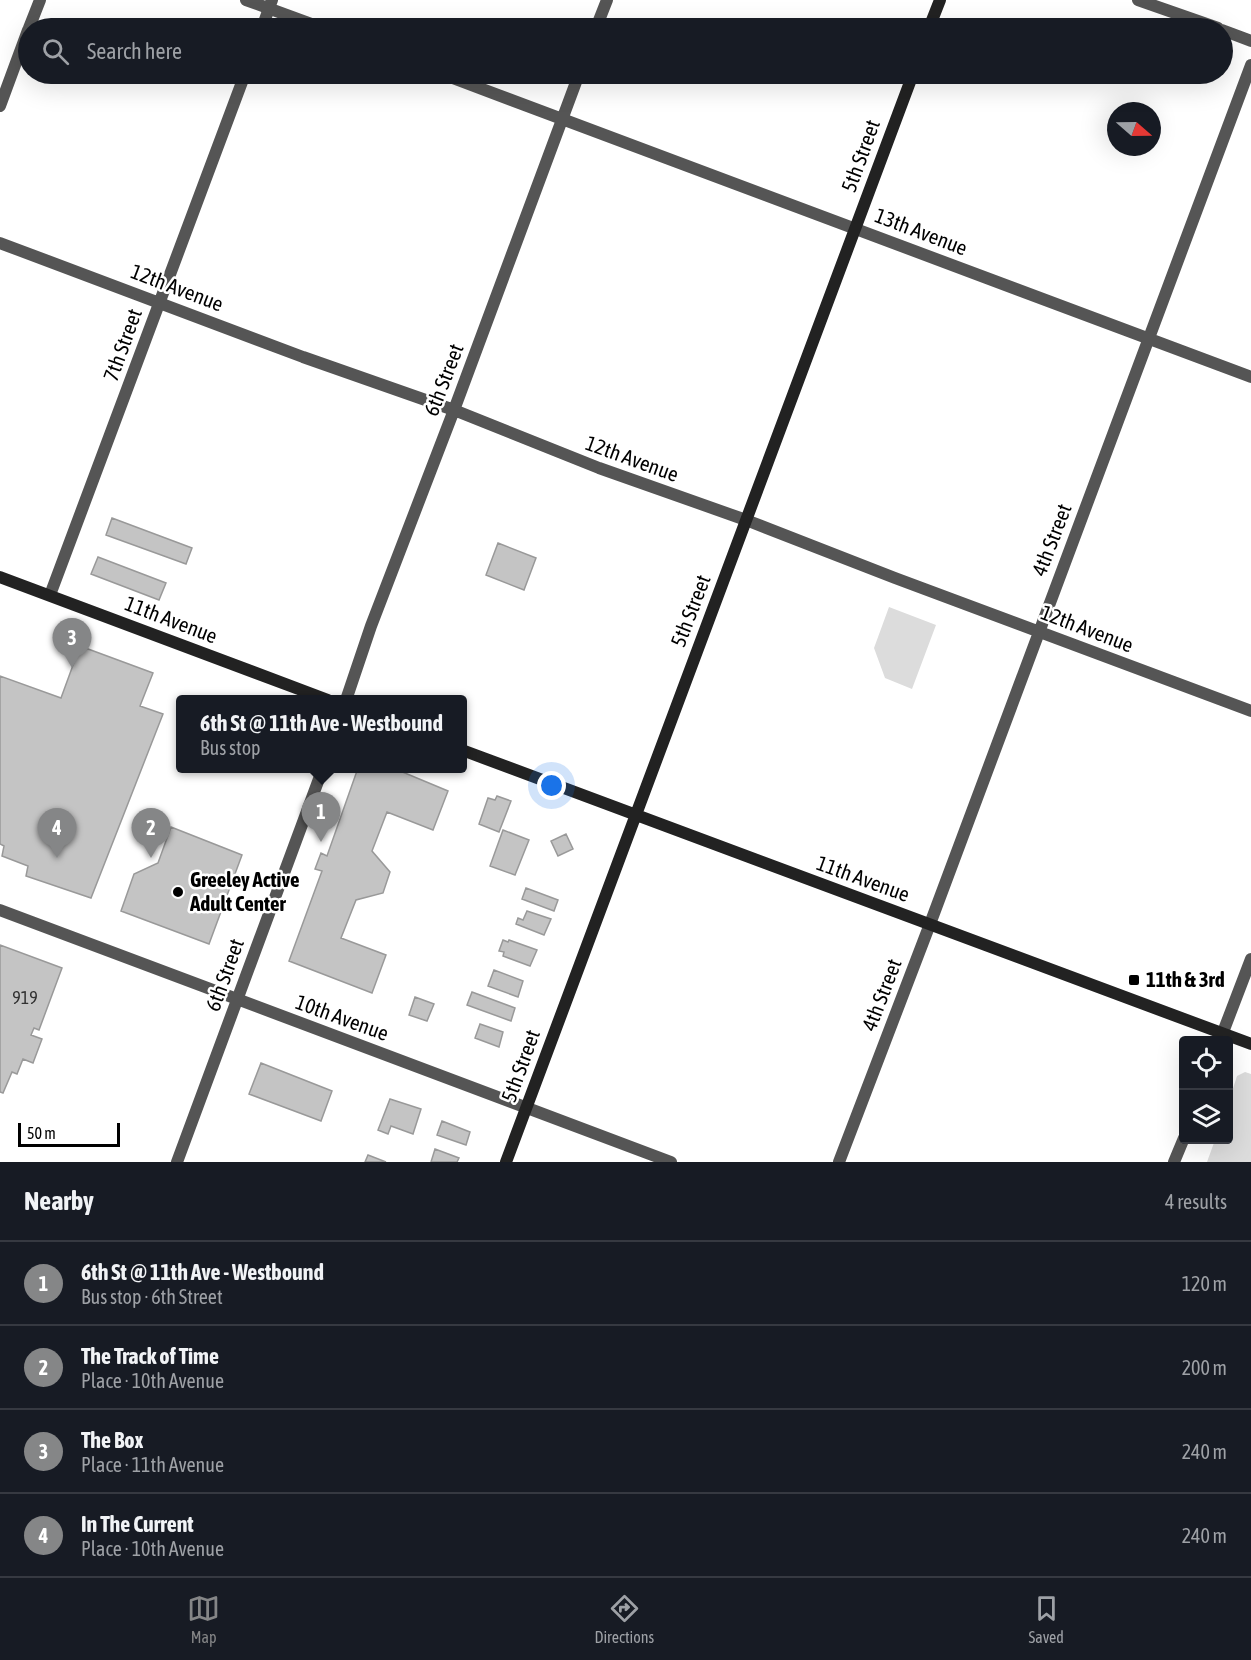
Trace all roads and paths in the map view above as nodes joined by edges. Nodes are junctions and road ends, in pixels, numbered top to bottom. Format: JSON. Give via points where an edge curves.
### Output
{"nodes":[{"id":1,"x":40,"y":0,"type":"edge"},
{"id":2,"x":246,"y":0,"type":"edge"},
{"id":3,"x":607,"y":0,"type":"edge"},
{"id":4,"x":940,"y":0,"type":"edge"},
{"id":5,"x":1138,"y":0,"type":"edge"},
{"id":6,"x":271,"y":4,"type":"edge"},
{"id":7,"x":33,"y":18,"type":"edge"},
{"id":8,"x":301,"y":18,"type":"edge"},
{"id":9,"x":600,"y":18,"type":"edge"},
{"id":10,"x":933,"y":18,"type":"edge"},
{"id":11,"x":1189,"y":18,"type":"edge"},
{"id":12,"x":1233,"y":34,"type":"edge"},
{"id":13,"x":1251,"y":41,"type":"edge"},
{"id":14,"x":18,"y":58,"type":"edge"},
{"id":15,"x":1251,"y":65,"type":"edge"},
{"id":16,"x":241,"y":84,"type":"edge"},
{"id":17,"x":469,"y":84,"type":"edge"},
{"id":18,"x":575,"y":84,"type":"edge"},
{"id":19,"x":909,"y":84,"type":"edge"},
{"id":20,"x":0,"y":106,"type":"edge"},
{"id":21,"x":562,"y":119,"type":"junction"},
{"id":22,"x":855,"y":228,"type":"junction"},
{"id":23,"x":0,"y":243,"type":"edge"},
{"id":24,"x":160,"y":302,"type":"junction"},
{"id":25,"x":1149,"y":338,"type":"junction"},
{"id":26,"x":1251,"y":377,"type":"edge"},
{"id":27,"x":454,"y":410,"type":"junction"},
{"id":28,"x":746,"y":520,"type":"junction"},
{"id":29,"x":0,"y":577,"type":"edge"},
{"id":30,"x":50,"y":595,"type":"junction"},
{"id":31,"x":1039,"y":632,"type":"junction"},
{"id":32,"x":317,"y":695,"type":"edge"},
{"id":33,"x":347,"y":695,"type":"edge"},
{"id":34,"x":1251,"y":711,"type":"edge"},
{"id":35,"x":467,"y":752,"type":"edge"},
{"id":36,"x":321,"y":773,"type":"edge"},
{"id":37,"x":635,"y":815,"type":"junction"},
{"id":38,"x":0,"y":910,"type":"edge"},
{"id":39,"x":930,"y":924,"type":"junction"},
{"id":40,"x":1251,"y":959,"type":"edge"},
{"id":41,"x":237,"y":999,"type":"junction"},
{"id":42,"x":1219,"y":1036,"type":"edge"},
{"id":43,"x":1222,"y":1036,"type":"edge"},
{"id":44,"x":1233,"y":1040,"type":"edge"},
{"id":45,"x":1251,"y":1044,"type":"edge"},
{"id":46,"x":526,"y":1108,"type":"junction"},
{"id":47,"x":1182,"y":1144,"type":"edge"},
{"id":48,"x":177,"y":1162,"type":"edge"},
{"id":49,"x":506,"y":1162,"type":"edge"},
{"id":50,"x":671,"y":1162,"type":"edge"},
{"id":51,"x":839,"y":1162,"type":"edge"},
{"id":52,"x":1174,"y":1162,"type":"edge"}],
"edges":[{"from":1,"to":7,"type":"street"},
{"from":2,"to":6,"type":"street"},
{"from":3,"to":9,"type":"street"},
{"from":4,"to":10,"type":"main road"},
{"from":5,"to":11,"type":"street"},
{"from":6,"to":8,"type":"street"},
{"from":12,"to":13,"type":"street"},
{"from":14,"to":20,"type":"street"},
{"from":15,"to":25,"type":"street","name":"4th Street"},
{"from":16,"to":24,"type":"street","name":"7th Street"},
{"from":17,"to":21,"type":"street","name":"13th Avenue"},
{"from":18,"to":21,"type":"street","name":"6th Street"},
{"from":19,"to":22,"type":"main road","name":"5th Street"},
{"from":21,"to":22,"type":"street","name":"13th Avenue"},
{"from":21,"to":27,"type":"street","name":"6th Street"},
{"from":22,"to":25,"type":"street","name":"13th Avenue"},
{"from":22,"to":28,"type":"main road","name":"5th Street"},
{"from":23,"to":24,"type":"street","name":"12th Avenue"},
{"from":24,"to":27,"type":"street","name":"12th Avenue"},
{"from":24,"to":30,"type":"street","name":"7th Street"},
{"from":25,"to":26,"type":"street","name":"13th Avenue"},
{"from":25,"to":31,"type":"street","name":"4th Street"},
{"from":27,"to":28,"type":"street","name":"12th Avenue","via":[[599,468]]},
{"from":27,"to":33,"type":"street","name":"6th Street"},
{"from":28,"to":31,"type":"street","name":"12th Avenue"},
{"from":28,"to":37,"type":"main road","name":"5th Street"},
{"from":29,"to":30,"type":"main road","name":"11th Avenue"},
{"from":30,"to":32,"type":"main road","name":"11th Avenue"},
{"from":31,"to":34,"type":"street","name":"12th Avenue"},
{"from":31,"to":39,"type":"street","name":"4th Street"},
{"from":35,"to":37,"type":"main road","name":"11th Avenue"},
{"from":36,"to":41,"type":"street","name":"6th Street"},
{"from":37,"to":39,"type":"main road","name":"11th Avenue"},
{"from":37,"to":46,"type":"main road","name":"5th Street"},
{"from":38,"to":41,"type":"street","name":"10th Avenue"},
{"from":39,"to":42,"type":"main road","name":"11th Avenue"},
{"from":39,"to":51,"type":"street","name":"4th Street"},
{"from":40,"to":43,"type":"street"},
{"from":41,"to":46,"type":"street","name":"10th Avenue"},
{"from":41,"to":48,"type":"street","name":"6th Street"},
{"from":44,"to":45,"type":"main road","name":"11th Avenue"},
{"from":46,"to":49,"type":"main road","name":"5th Street"},
{"from":46,"to":50,"type":"street","name":"10th Avenue"},
{"from":47,"to":52,"type":"street"}]}
